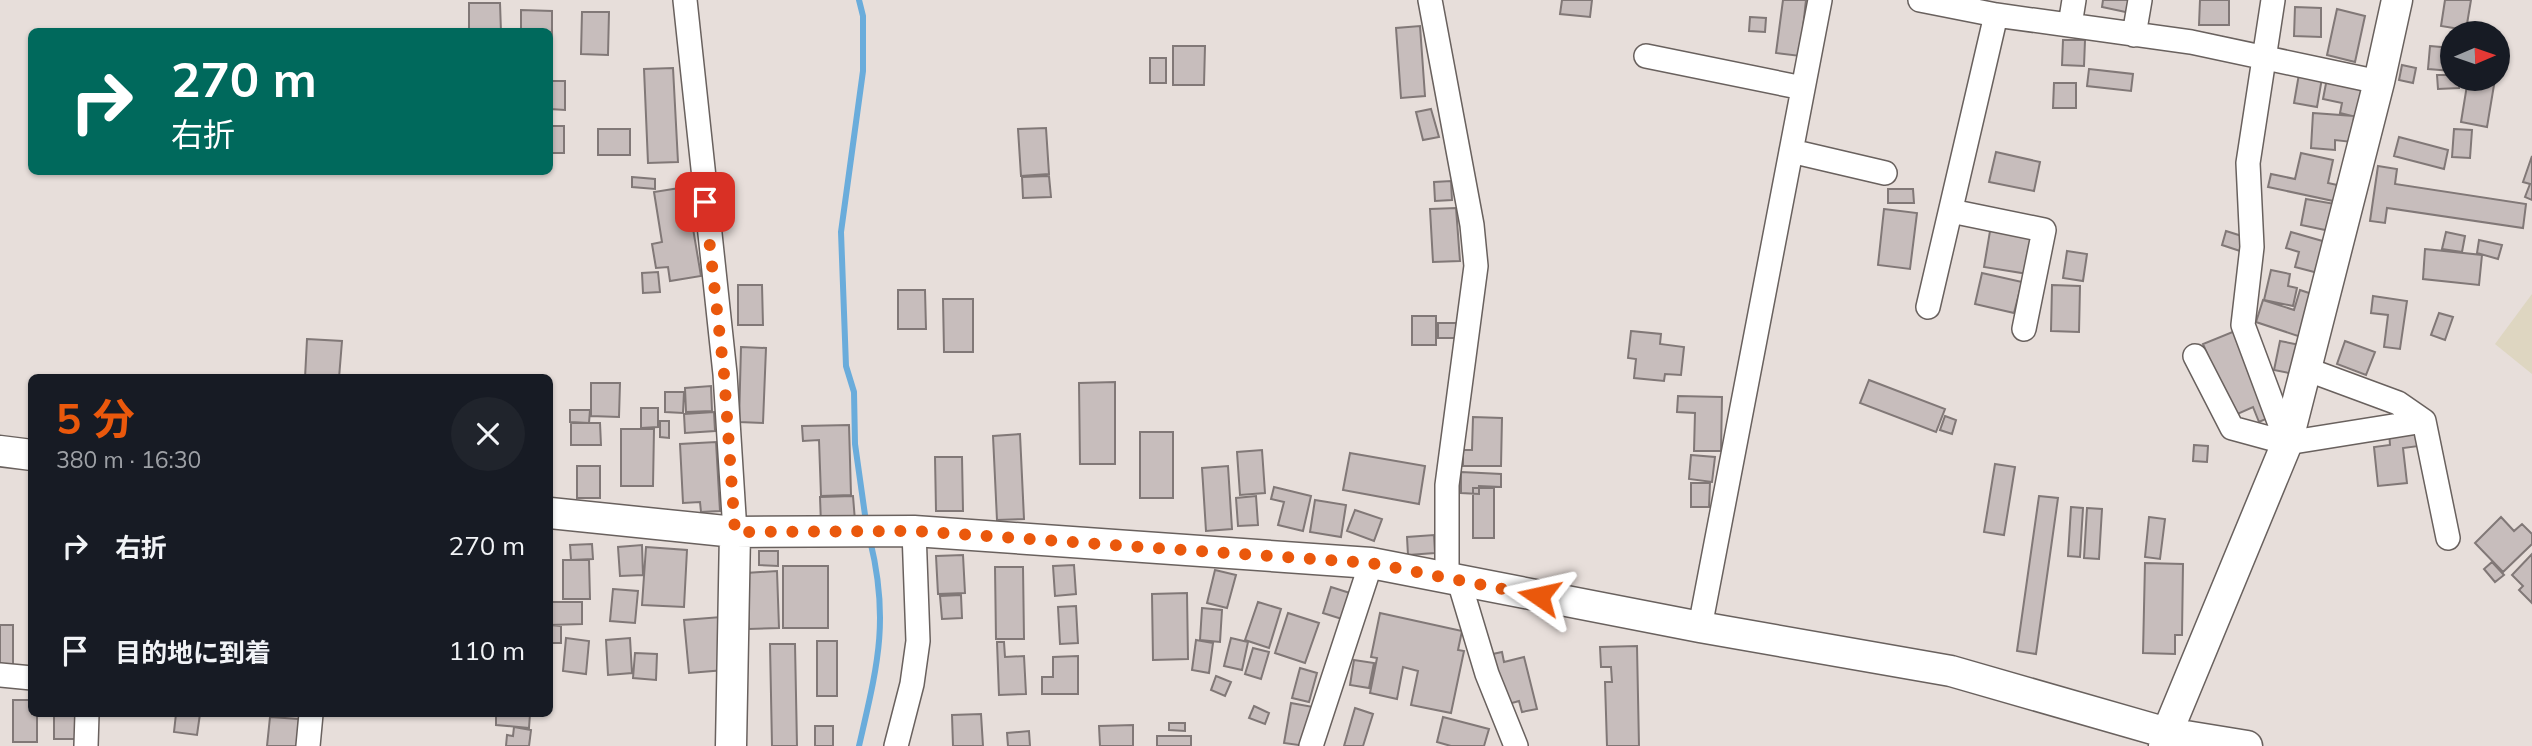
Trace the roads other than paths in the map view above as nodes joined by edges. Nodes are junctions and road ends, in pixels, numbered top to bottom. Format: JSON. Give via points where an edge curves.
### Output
{"nodes":[{"id":1,"x":684,"y":0,"type":"edge"},
{"id":2,"x":1430,"y":0,"type":"edge"},
{"id":3,"x":1820,"y":0,"type":"edge"},
{"id":4,"x":1920,"y":0,"type":"edge"},
{"id":5,"x":2074,"y":0,"type":"edge"},
{"id":6,"x":2140,"y":0,"type":"edge"},
{"id":7,"x":2273,"y":0,"type":"edge"},
{"id":8,"x":2397,"y":0,"type":"edge"},
{"id":9,"x":1996,"y":15,"type":"junction"},
{"id":10,"x":2070,"y":25,"type":"junction"},
{"id":11,"x":2134,"y":35,"type":"junction"},
{"id":12,"x":1646,"y":56,"type":"dead end"},
{"id":13,"x":2263,"y":57,"type":"junction"},
{"id":14,"x":2379,"y":82,"type":"junction"},
{"id":15,"x":1803,"y":88,"type":"junction"},
{"id":16,"x":1791,"y":150,"type":"junction"},
{"id":17,"x":1885,"y":173,"type":"dead end"},
{"id":18,"x":1951,"y":211,"type":"junction"},
{"id":19,"x":1928,"y":307,"type":"dead end"},
{"id":20,"x":2024,"y":329,"type":"dead end"},
{"id":21,"x":2195,"y":356,"type":"dead end"},
{"id":22,"x":2306,"y":369,"type":"junction"},
{"id":23,"x":2424,"y":421,"type":"junction"},
{"id":24,"x":2287,"y":443,"type":"junction"},
{"id":25,"x":0,"y":452,"type":"edge"},
{"id":26,"x":28,"y":455,"type":"edge"},
{"id":27,"x":553,"y":513,"type":"edge"},
{"id":28,"x":914,"y":531,"type":"junction"},
{"id":29,"x":735,"y":532,"type":"junction"},
{"id":30,"x":2448,"y":538,"type":"dead end"},
{"id":31,"x":1371,"y":563,"type":"junction"},
{"id":32,"x":1453,"y":579,"type":"junction"},
{"id":33,"x":1700,"y":627,"type":"junction"},
{"id":34,"x":0,"y":676,"type":"edge"},
{"id":35,"x":28,"y":678,"type":"edge"},
{"id":36,"x":87,"y":717,"type":"edge"},
{"id":37,"x":311,"y":717,"type":"edge"},
{"id":38,"x":2166,"y":739,"type":"edge"},
{"id":39,"x":86,"y":746,"type":"edge"},
{"id":40,"x":308,"y":746,"type":"edge"},
{"id":41,"x":731,"y":746,"type":"edge"},
{"id":42,"x":896,"y":746,"type":"edge"},
{"id":43,"x":1311,"y":746,"type":"edge"},
{"id":44,"x":1517,"y":746,"type":"edge"},
{"id":45,"x":2247,"y":746,"type":"edge"}],
"edges":[{"from":1,"to":29,"type":"street","via":[[724,374]]},
{"from":2,"to":32,"type":"street","via":[[1476,266],[1447,485]]},
{"from":3,"to":15,"type":"street"},
{"from":4,"to":9,"type":"street"},
{"from":5,"to":10,"type":"street"},
{"from":6,"to":11,"type":"street"},
{"from":7,"to":13,"type":"street"},
{"from":8,"to":14,"type":"street"},
{"from":9,"to":10,"type":"street"},
{"from":9,"to":18,"type":"street"},
{"from":10,"to":11,"type":"street"},
{"from":11,"to":13,"type":"street"},
{"from":12,"to":15,"type":"street"},
{"from":13,"to":14,"type":"street"},
{"from":13,"to":24,"type":"street","via":[[2248,163],[2252,247],[2243,326]]},
{"from":14,"to":22,"type":"street"},
{"from":15,"to":16,"type":"street"},
{"from":16,"to":17,"type":"street"},
{"from":16,"to":33,"type":"street"},
{"from":18,"to":19,"type":"street"},
{"from":18,"to":20,"type":"street","via":[[2044,230]]},
{"from":21,"to":24,"type":"street","via":[[2232,428]]},
{"from":22,"to":23,"type":"street","via":[[2398,403]]},
{"from":22,"to":24,"type":"street"},
{"from":23,"to":24,"type":"street"},
{"from":23,"to":30,"type":"street"},
{"from":24,"to":38,"type":"street"},
{"from":25,"to":26,"type":"street"},
{"from":27,"to":29,"type":"street"},
{"from":28,"to":29,"type":"street"},
{"from":28,"to":31,"type":"street"},
{"from":28,"to":42,"type":"street","via":[[918,641]]},
{"from":29,"to":41,"type":"street"},
{"from":31,"to":32,"type":"street"},
{"from":31,"to":43,"type":"street"},
{"from":32,"to":33,"type":"street"},
{"from":32,"to":44,"type":"street"},
{"from":33,"to":38,"type":"street","via":[[1951,671]]},
{"from":34,"to":35,"type":"street"},
{"from":36,"to":39,"type":"street"},
{"from":37,"to":40,"type":"street"},
{"from":38,"to":45,"type":"street"}]}
